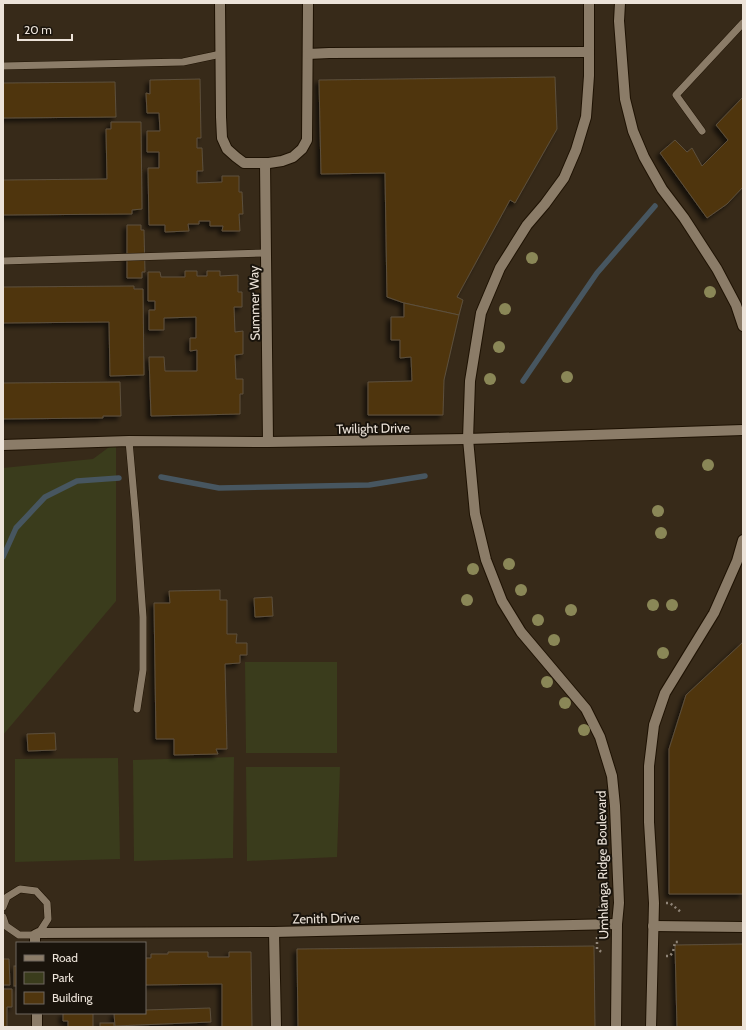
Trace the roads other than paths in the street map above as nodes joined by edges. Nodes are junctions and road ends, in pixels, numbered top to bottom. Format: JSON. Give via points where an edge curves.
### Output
{"nodes":[{"id":1,"x":220,"y":3,"type":"edge"},
{"id":2,"x":308,"y":3,"type":"edge"},
{"id":3,"x":589,"y":3,"type":"edge"},
{"id":4,"x":620,"y":3,"type":"edge"},
{"id":5,"x":743,"y":23,"type":"edge"},
{"id":6,"x":589,"y":52,"type":"junction"},
{"id":7,"x":221,"y":54,"type":"junction"},
{"id":8,"x":308,"y":54,"type":"junction"},
{"id":9,"x":3,"y":66,"type":"edge"},
{"id":10,"x":702,"y":131,"type":"dead end"},
{"id":11,"x":265,"y":163,"type":"junction"},
{"id":12,"x":266,"y":253,"type":"junction"},
{"id":13,"x":3,"y":261,"type":"edge"},
{"id":14,"x":743,"y":326,"type":"edge"},
{"id":15,"x":743,"y":430,"type":"edge"},
{"id":16,"x":468,"y":439,"type":"junction"},
{"id":17,"x":129,"y":441,"type":"junction"},
{"id":18,"x":268,"y":442,"type":"junction"},
{"id":19,"x":3,"y":445,"type":"edge"},
{"id":20,"x":743,"y":540,"type":"edge"},
{"id":21,"x":137,"y":709,"type":"dead end"},
{"id":22,"x":3,"y":907,"type":"edge"},
{"id":23,"x":3,"y":917,"type":"edge"},
{"id":24,"x":617,"y":924,"type":"junction"},
{"id":25,"x":653,"y":926,"type":"junction"},
{"id":26,"x":743,"y":927,"type":"edge"},
{"id":27,"x":274,"y":932,"type":"junction"},
{"id":28,"x":37,"y":937,"type":"edge"},
{"id":29,"x":37,"y":1014,"type":"edge"},
{"id":30,"x":37,"y":1027,"type":"edge"},
{"id":31,"x":276,"y":1027,"type":"edge"},
{"id":32,"x":616,"y":1027,"type":"edge"},
{"id":33,"x":651,"y":1027,"type":"edge"}],
"edges":[{"from":1,"to":7,"type":"street"},
{"from":2,"to":8,"type":"street"},
{"from":3,"to":6,"type":"street","name":"Umhlanga Ridge Boulevard"},
{"from":4,"to":14,"type":"street","via":[[625,99],[633,131],[662,189],[717,269],[736,305]]},
{"from":5,"to":10,"type":"lane","via":[[676,95]]},
{"from":6,"to":8,"type":"street"},
{"from":6,"to":16,"type":"street","name":"Umhlanga Ridge Boulevard","via":[[586,117],[576,150],[564,178],[527,225],[500,268],[481,313],[470,381]]},
{"from":7,"to":9,"type":"lane","via":[[183,62]]},
{"from":7,"to":11,"type":"street","via":[[222,138],[227,149],[244,162]]},
{"from":8,"to":11,"type":"street","via":[[306,140],[302,149],[293,157]]},
{"from":11,"to":12,"type":"street","name":"Summer Way"},
{"from":12,"to":13,"type":"lane"},
{"from":12,"to":18,"type":"street","name":"Summer Way"},
{"from":15,"to":16,"type":"street","name":"Twilight Drive"},
{"from":16,"to":18,"type":"street","name":"Twilight Drive"},
{"from":16,"to":24,"type":"street","name":"Umhlanga Ridge Boulevard","via":[[475,514],[486,560],[502,601],[521,632],[586,709],[600,737],[612,776],[616,821]]},
{"from":17,"to":18,"type":"street","name":"Twilight Drive"},
{"from":17,"to":19,"type":"street","name":"Twilight Drive"},
{"from":17,"to":21,"type":"lane","via":[[143,617],[142,670]]},
{"from":20,"to":25,"type":"street","via":[[714,613],[665,693],[654,725],[649,766]]},
{"from":22,"to":28,"type":"lane","via":[[7,897],[20,889],[36,891],[47,903],[48,919]]},
{"from":23,"to":28,"type":"lane","via":[[6,926],[19,935]]},
{"from":24,"to":27,"type":"street","name":"Zenith Drive"},
{"from":24,"to":32,"type":"street","name":"Umhlanga Ridge Boulevard"},
{"from":25,"to":26,"type":"street"},
{"from":25,"to":33,"type":"street"},
{"from":27,"to":28,"type":"street","name":"Zenith Drive"},
{"from":27,"to":31,"type":"street"},
{"from":29,"to":30,"type":"street"}]}
